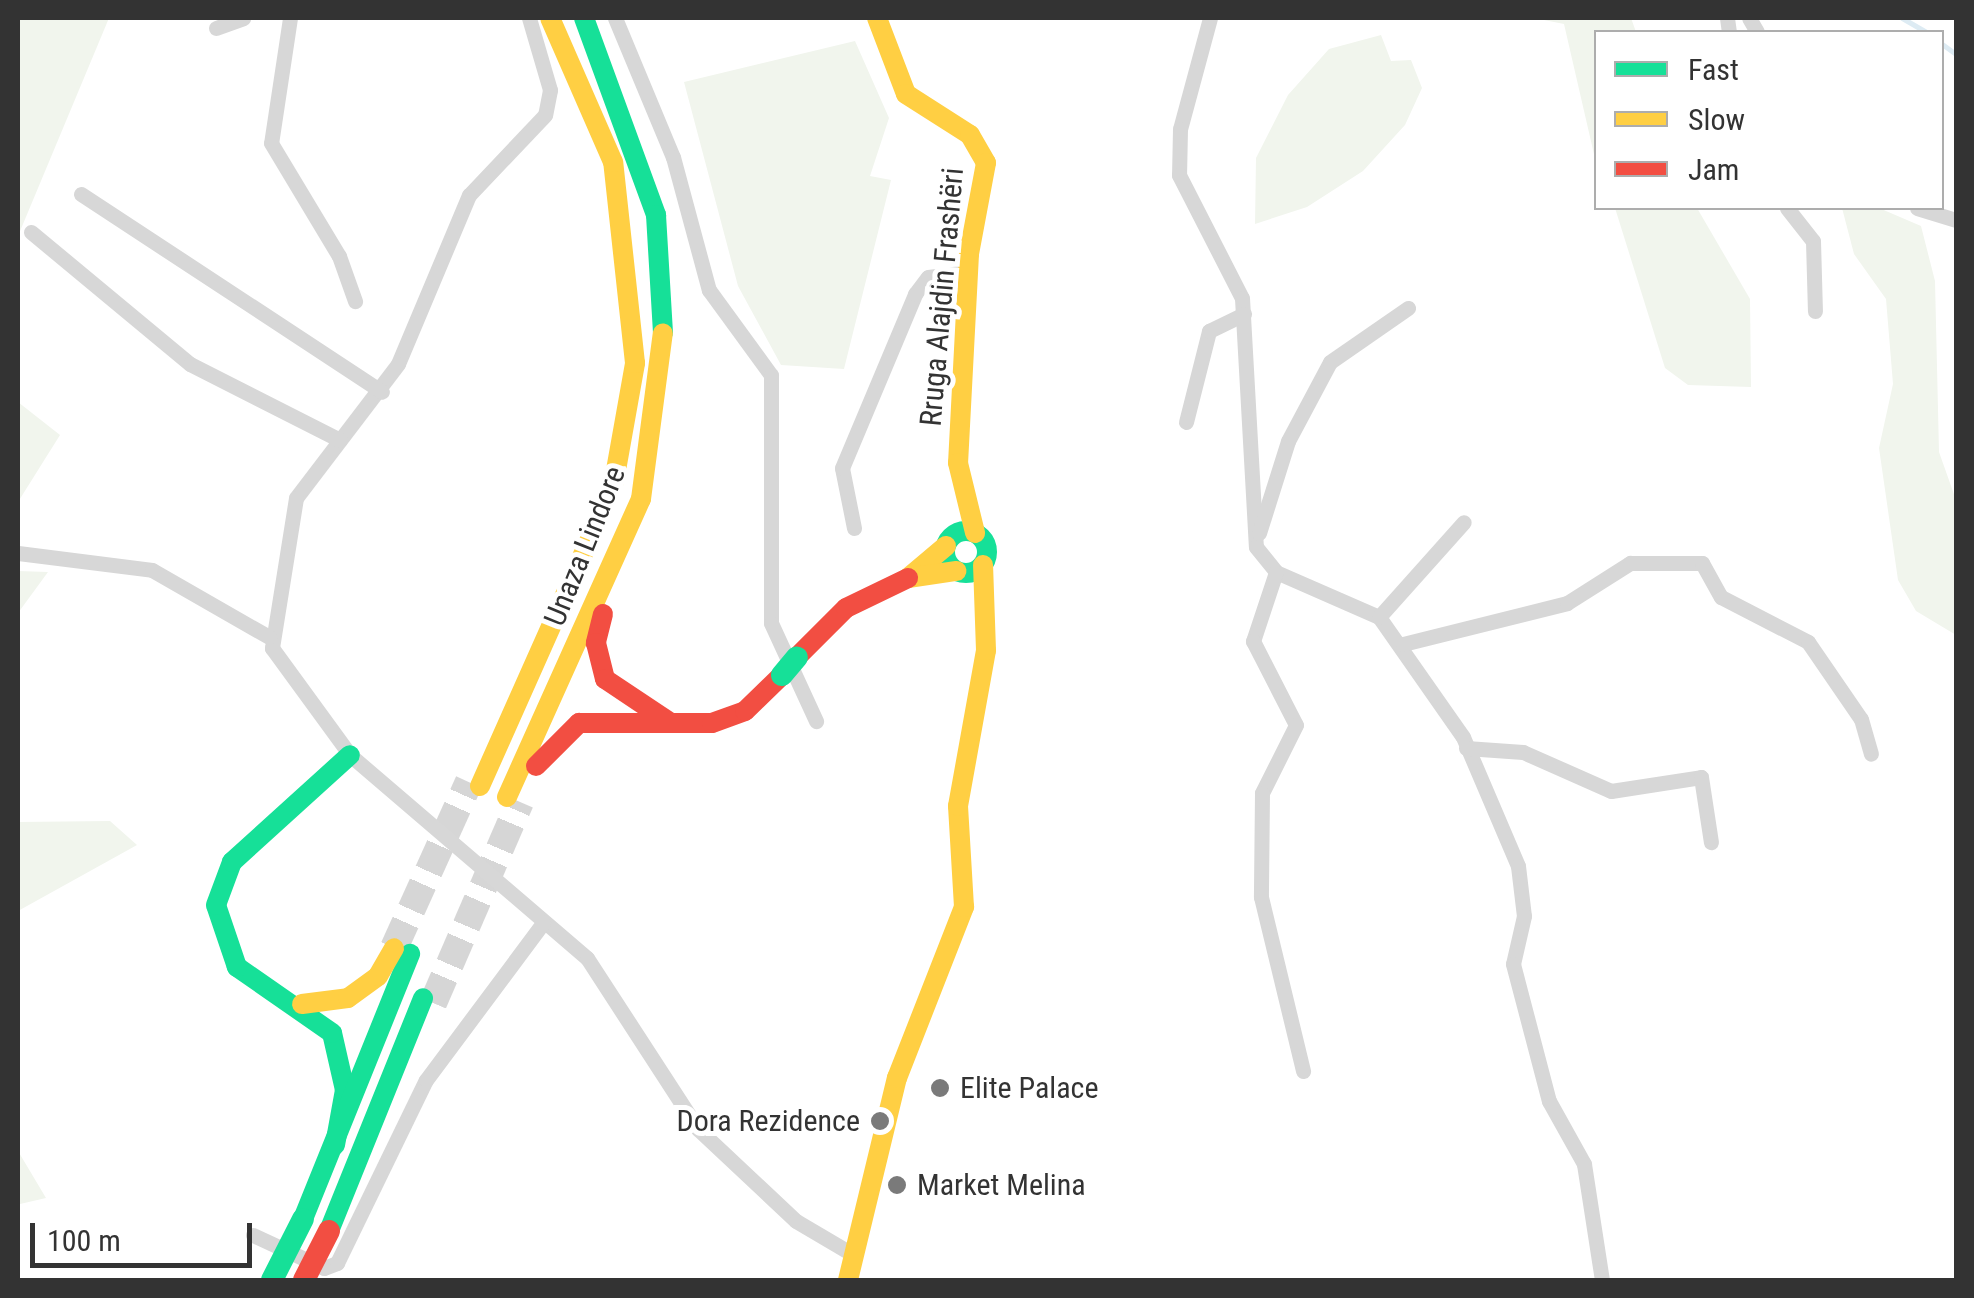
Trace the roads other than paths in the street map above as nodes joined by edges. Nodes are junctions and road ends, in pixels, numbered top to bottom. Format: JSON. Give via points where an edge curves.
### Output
{"nodes":[{"id":1,"x":243,"y":18,"type":"edge"},
{"id":2,"x":290,"y":18,"type":"edge"},
{"id":3,"x":529,"y":18,"type":"edge"},
{"id":4,"x":550,"y":18,"type":"edge"},
{"id":5,"x":584,"y":18,"type":"edge"},
{"id":6,"x":615,"y":18,"type":"edge"},
{"id":7,"x":877,"y":18,"type":"edge"},
{"id":8,"x":1210,"y":18,"type":"edge"},
{"id":9,"x":216,"y":28,"type":"dead end"},
{"id":10,"x":81,"y":194,"type":"dead end"},
{"id":11,"x":1789,"y":210,"type":"edge"},
{"id":12,"x":1924,"y":210,"type":"edge"},
{"id":13,"x":656,"y":215,"type":"junction"},
{"id":14,"x":1956,"y":220,"type":"edge"},
{"id":15,"x":31,"y":232,"type":"dead end"},
{"id":16,"x":967,"y":272,"type":"junction"},
{"id":17,"x":354,"y":301,"type":"dead end"},
{"id":18,"x":1408,"y":308,"type":"dead end"},
{"id":19,"x":1815,"y":311,"type":"dead end"},
{"id":20,"x":1244,"y":314,"type":"junction"},
{"id":21,"x":382,"y":392,"type":"junction"},
{"id":22,"x":1186,"y":422,"type":"dead end"},
{"id":23,"x":340,"y":440,"type":"junction"},
{"id":24,"x":1464,"y":522,"type":"dead end"},
{"id":25,"x":854,"y":528,"type":"dead end"},
{"id":26,"x":959,"y":538,"type":"junction"},
{"id":27,"x":1256,"y":547,"type":"junction"},
{"id":28,"x":18,"y":553,"type":"edge"},
{"id":29,"x":969,"y":570,"type":"junction"},
{"id":30,"x":1276,"y":572,"type":"junction"},
{"id":31,"x":908,"y":578,"type":"junction"},
{"id":32,"x":1379,"y":617,"type":"junction"},
{"id":33,"x":270,"y":637,"type":"junction"},
{"id":34,"x":1403,"y":644,"type":"junction"},
{"id":35,"x":816,"y":720,"type":"dead end"},
{"id":36,"x":671,"y":723,"type":"junction"},
{"id":37,"x":1466,"y":748,"type":"junction"},
{"id":38,"x":1871,"y":754,"type":"dead end"},
{"id":39,"x":350,"y":756,"type":"junction"},
{"id":40,"x":474,"y":784,"type":"tunnel mouth"},
{"id":41,"x":1711,"y":842,"type":"dead end"},
{"id":42,"x":543,"y":923,"type":"junction"},
{"id":43,"x":428,"y":1001,"type":"tunnel mouth"},
{"id":44,"x":302,"y":1004,"type":"junction"},
{"id":45,"x":1303,"y":1071,"type":"dead end"},
{"id":46,"x":335,"y":1145,"type":"junction"},
{"id":47,"x":253,"y":1235,"type":"dead end"},
{"id":48,"x":852,"y":1254,"type":"junction"},
{"id":49,"x":272,"y":1280,"type":"edge"},
{"id":50,"x":304,"y":1280,"type":"edge"},
{"id":51,"x":848,"y":1280,"type":"edge"},
{"id":52,"x":1602,"y":1280,"type":"edge"}],
"edges":[{"from":1,"to":9,"type":"street"},
{"from":2,"to":17,"type":"street","via":[[271,143],[339,256]]},
{"from":3,"to":21,"type":"street","via":[[550,90],[545,116],[453,222]]},
{"from":4,"to":40,"type":"main road","name":"Unaza Lindore","via":[[613,162],[635,363],[612,487],[499,743]]},
{"from":5,"to":13,"type":"main road","name":"Unaza Lindore"},
{"from":6,"to":35,"type":"street","via":[[673,156],[709,290],[770,375],[771,623]]},
{"from":7,"to":16,"type":"main road","name":"Rruga Alajdin Frashëri","via":[[906,94],[970,135],[984,156]]},
{"from":8,"to":20,"type":"street","via":[[1180,129],[1179,175]]},
{"from":10,"to":21,"type":"street"},
{"from":11,"to":19,"type":"street","via":[[1813,241]]},
{"from":12,"to":14,"type":"street"},
{"from":13,"to":36,"type":"main road","via":[[669,280],[669,388],[649,488],[596,642],[613,689]]},
{"from":13,"to":36,"type":"main road","name":"Unaza Lindore","via":[[665,370],[652,460],[610,579],[514,800],[548,745],[571,726],[610,718]]},
{"from":15,"to":23,"type":"street","via":[[190,364]]},
{"from":16,"to":25,"type":"street","via":[[928,277],[915,294],[842,468]]},
{"from":16,"to":26,"type":"main road","name":"Rruga Alajdin Frashëri"},
{"from":18,"to":27,"type":"street","via":[[1330,362],[1288,441]]},
{"from":20,"to":22,"type":"street","via":[[1208,331]]},
{"from":20,"to":27,"type":"street"},
{"from":21,"to":23,"type":"street"},
{"from":23,"to":33,"type":"street","via":[[296,498]]},
{"from":24,"to":32,"type":"street"},
{"from":26,"to":29,"type":"main road","name":"Rruga Alajdin Frashëri"},
{"from":26,"to":29,"type":"main road","name":"Rruga Alajdin Frashëri","via":[[986,547]]},
{"from":26,"to":31,"type":"main road"},
{"from":27,"to":30,"type":"street"},
{"from":28,"to":33,"type":"street","via":[[152,570]]},
{"from":29,"to":31,"type":"main road"},
{"from":29,"to":48,"type":"main road","name":"Rruga Alajdin Frashëri","via":[[983,604],[986,650],[958,806],[964,907],[897,1078]]},
{"from":30,"to":32,"type":"street"},
{"from":30,"to":45,"type":"street","via":[[1253,641],[1296,725],[1262,793],[1261,897]]},
{"from":31,"to":36,"type":"main road","via":[[846,608],[737,715]]},
{"from":32,"to":34,"type":"street"},
{"from":33,"to":39,"type":"street","via":[[290,684]]},
{"from":34,"to":37,"type":"street"},
{"from":34,"to":38,"type":"street","via":[[1567,603],[1630,563],[1702,564],[1721,597],[1808,642],[1861,719]]},
{"from":37,"to":41,"type":"street","via":[[1524,752],[1611,791],[1701,778]]},
{"from":37,"to":52,"type":"street","via":[[1518,866],[1524,916],[1514,964],[1549,1101],[1584,1164]]},
{"from":39,"to":42,"type":"street"},
{"from":39,"to":44,"type":"main road","via":[[232,862],[216,905],[219,935],[237,966]]},
{"from":42,"to":47,"type":"street","via":[[426,1080],[336,1263],[324,1268]]},
{"from":42,"to":48,"type":"street","via":[[587,958],[627,1008],[698,1130],[808,1230]]},
{"from":43,"to":50,"type":"main road","bridge":true},
{"from":44,"to":46,"type":"main road","via":[[342,1058]]},
{"from":44,"to":46,"type":"main road","via":[[361,990],[402,951]]},
{"from":46,"to":49,"type":"main road","bridge":true},
{"from":48,"to":51,"type":"main road","name":"Rruga Alajdin Frashëri"}]}
